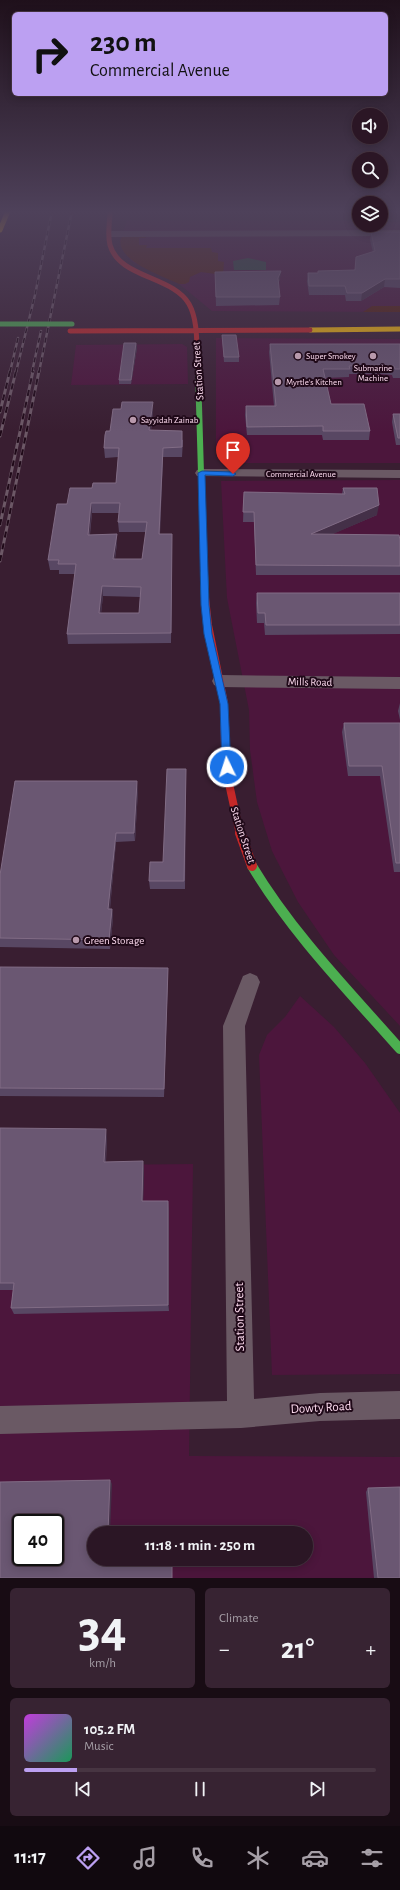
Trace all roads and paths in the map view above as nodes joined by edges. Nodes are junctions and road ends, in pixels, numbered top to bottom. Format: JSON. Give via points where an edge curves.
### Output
{"nodes":[{"id":1,"x":161,"y":285,"type":"edge"},
{"id":2,"x":244,"y":321,"type":"dead end"},
{"id":3,"x":0,"y":324,"type":"edge"},
{"id":4,"x":195,"y":326,"type":"junction"},
{"id":5,"x":71,"y":328,"type":"junction"},
{"id":6,"x":400,"y":329,"type":"edge"},
{"id":7,"x":0,"y":331,"type":"edge"},
{"id":8,"x":202,"y":473,"type":"junction"},
{"id":9,"x":400,"y":474,"type":"edge"},
{"id":10,"x":220,"y":682,"type":"junction"},
{"id":11,"x":400,"y":683,"type":"edge"},
{"id":12,"x":250,"y":982,"type":"dead end"},
{"id":13,"x":400,"y":1049,"type":"edge"},
{"id":14,"x":400,"y":1405,"type":"edge"},
{"id":15,"x":241,"y":1414,"type":"junction"},
{"id":16,"x":0,"y":1420,"type":"edge"}],
"edges":[{"from":1,"to":4,"type":"main road","name":"Station Street","via":[[188,303]]},
{"from":2,"to":4,"type":"main road"},
{"from":3,"to":5,"type":"main road","bridge":true},
{"from":4,"to":5,"type":"main road"},
{"from":4,"to":6,"type":"main road"},
{"from":4,"to":8,"type":"main road","name":"Station Street","via":[[200,388]]},
{"from":5,"to":7,"type":"main road"},
{"from":8,"to":9,"type":"street","name":"Commercial Avenue"},
{"from":8,"to":10,"type":"main road","name":"Station Street","via":[[205,605],[208,634]]},
{"from":10,"to":11,"type":"street","name":"Mills Road"},
{"from":10,"to":13,"type":"main road","name":"Station Street","via":[[230,792],[252,866],[291,928]]},
{"from":12,"to":15,"type":"street","name":"Station Street","via":[[234,1026]]},
{"from":14,"to":15,"type":"street","name":"Dowty Road","via":[[320,1407]]},
{"from":15,"to":16,"type":"street"}]}
